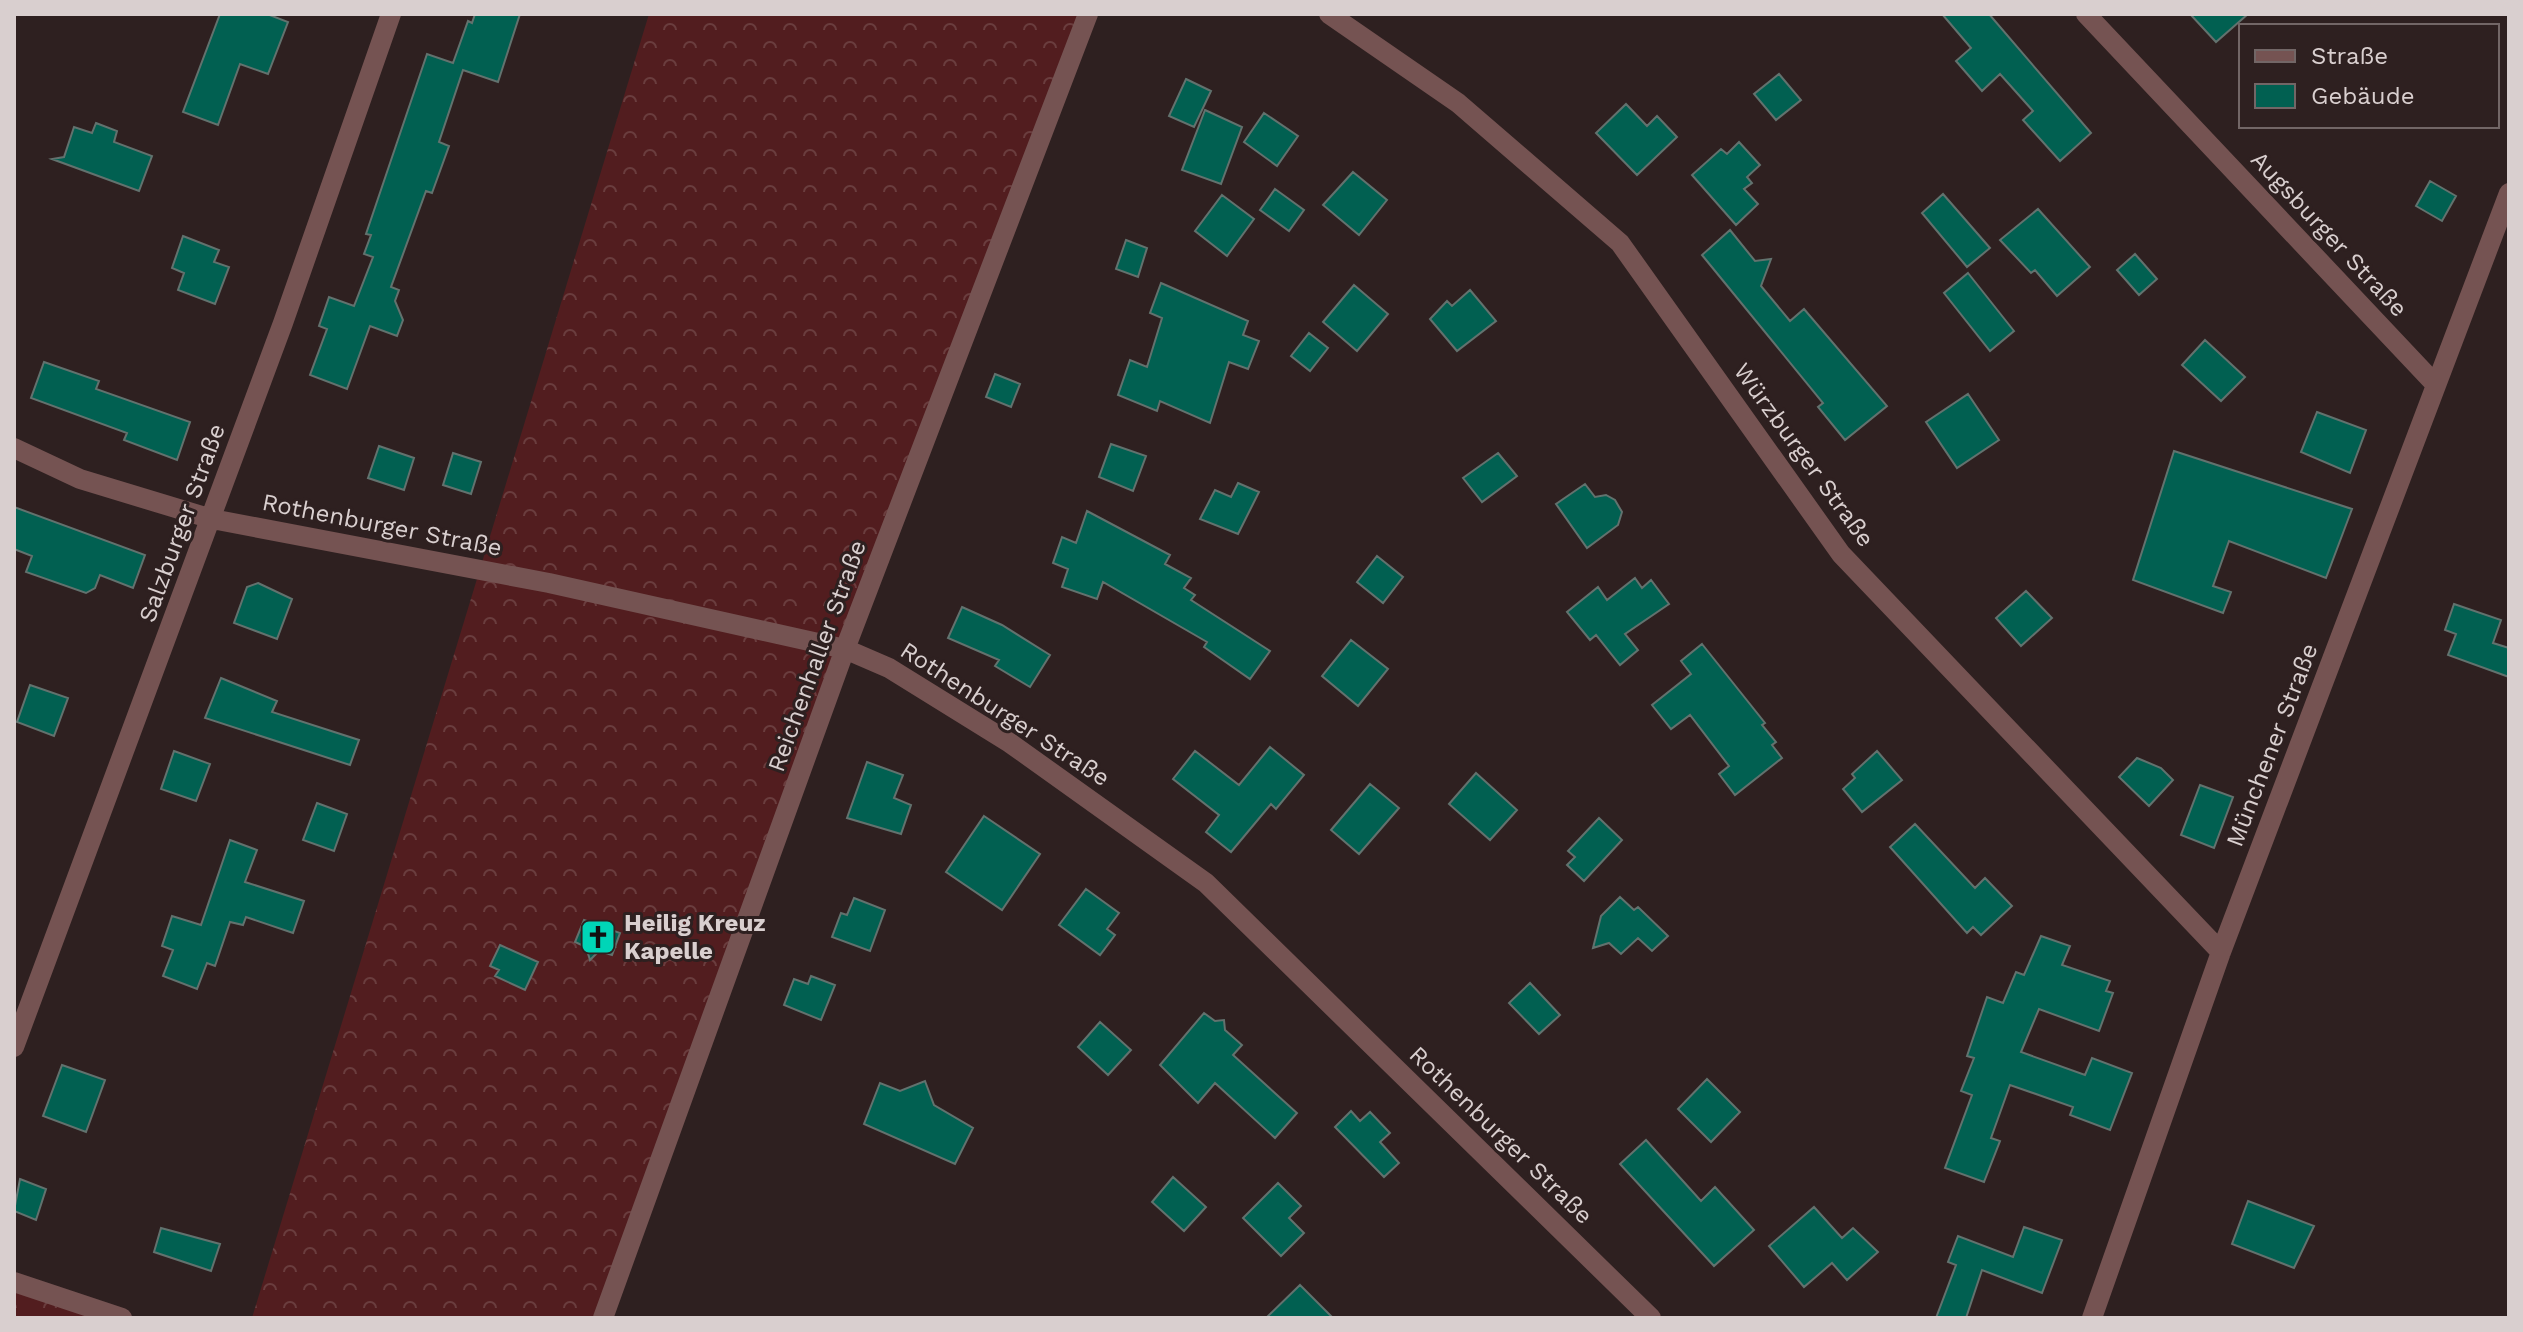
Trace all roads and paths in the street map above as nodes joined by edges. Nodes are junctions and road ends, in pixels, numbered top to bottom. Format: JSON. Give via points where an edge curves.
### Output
{"nodes":[{"id":1,"x":391,"y":14,"type":"edge"},
{"id":2,"x":1088,"y":14,"type":"edge"},
{"id":3,"x":1329,"y":14,"type":"edge"},
{"id":4,"x":2086,"y":14,"type":"edge"},
{"id":5,"x":2509,"y":193,"type":"edge"},
{"id":6,"x":2436,"y":385,"type":"junction"},
{"id":7,"x":14,"y":448,"type":"edge"},
{"id":8,"x":212,"y":519,"type":"junction"},
{"id":9,"x":845,"y":649,"type":"junction"},
{"id":10,"x":2221,"y":952,"type":"junction"},
{"id":11,"x":14,"y":1047,"type":"edge"},
{"id":12,"x":14,"y":1282,"type":"edge"},
{"id":13,"x":122,"y":1318,"type":"edge"},
{"id":14,"x":603,"y":1318,"type":"edge"},
{"id":15,"x":1651,"y":1318,"type":"edge"},
{"id":16,"x":2092,"y":1318,"type":"edge"}],
"edges":[{"from":1,"to":8,"type":"street","name":"Salzburger Straße"},
{"from":2,"to":9,"type":"street","name":"Reichenhaller Straße"},
{"from":3,"to":10,"type":"street","name":"Würzburger Straße","via":[[1458,103],[1620,243],[1841,554]]},
{"from":4,"to":6,"type":"street","name":"Augsburger Straße"},
{"from":5,"to":6,"type":"street","name":"Münchener Straße"},
{"from":6,"to":10,"type":"street","name":"Münchener Straße"},
{"from":7,"to":8,"type":"street","name":"Rothenburger Straße","via":[[80,479]]},
{"from":8,"to":9,"type":"street","name":"Rothenburger Straße","via":[[549,583]]},
{"from":8,"to":11,"type":"street","name":"Salzburger Straße"},
{"from":9,"to":14,"type":"street","name":"Reichenhaller Straße"},
{"from":9,"to":15,"type":"street","name":"Rothenburger Straße","via":[[889,668],[1010,743],[1206,883]]},
{"from":10,"to":16,"type":"street","name":"Münchener Straße"},
{"from":12,"to":13,"type":"street"}]}
